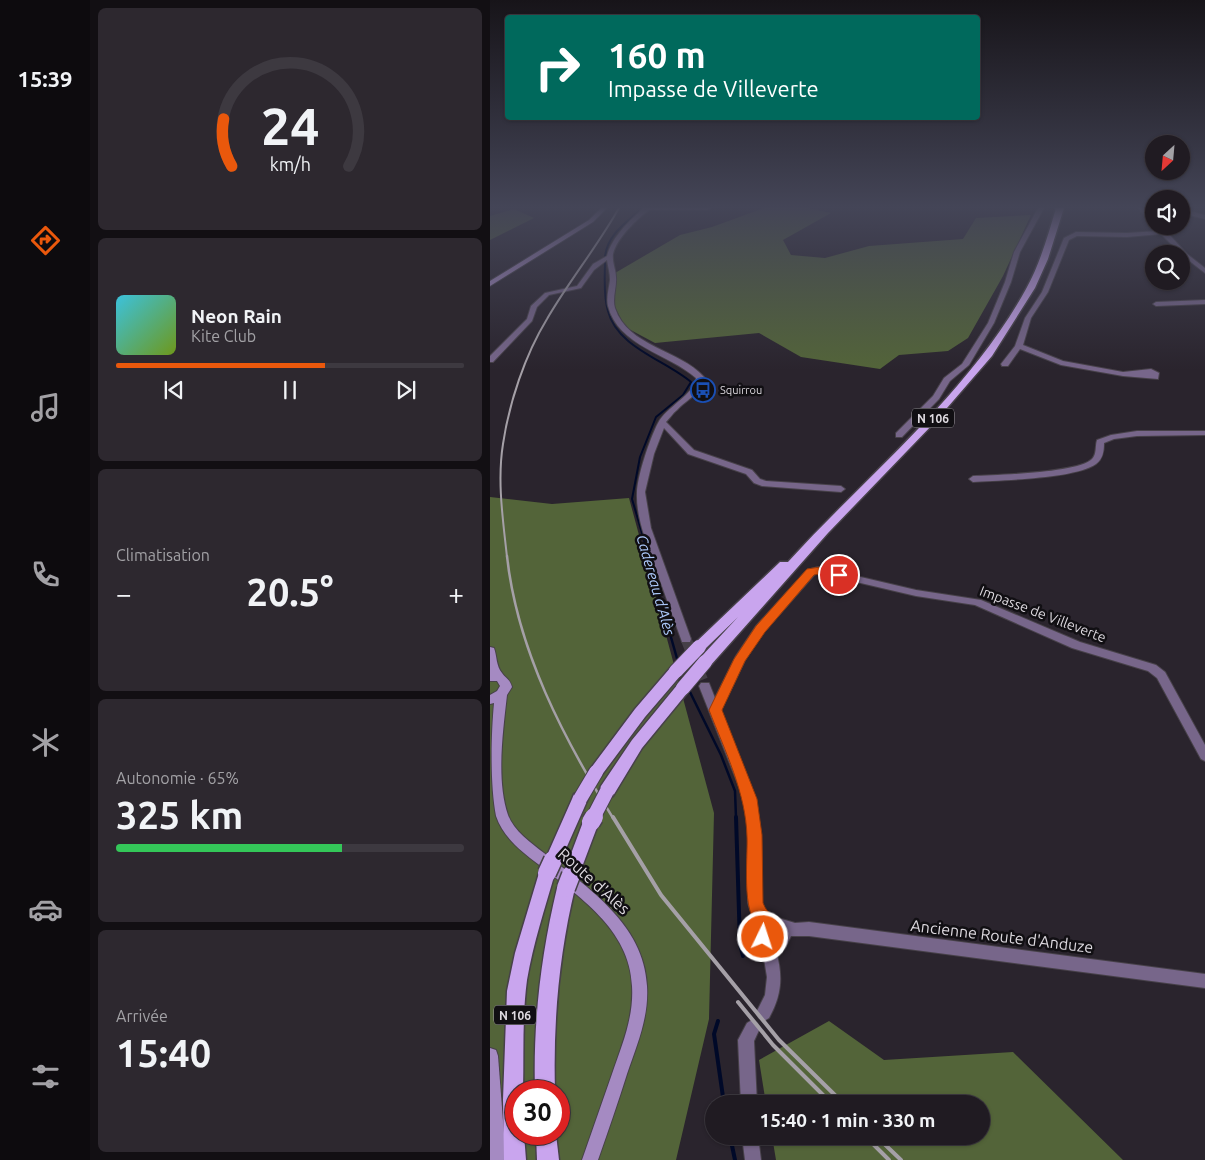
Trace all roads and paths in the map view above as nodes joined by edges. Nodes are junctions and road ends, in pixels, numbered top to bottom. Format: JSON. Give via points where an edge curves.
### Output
{"nodes":[{"id":1,"x":525,"y":262,"type":"edge"},
{"id":2,"x":598,"y":262,"type":"edge"},
{"id":3,"x":611,"y":262,"type":"edge"},
{"id":4,"x":1014,"y":262,"type":"edge"},
{"id":5,"x":1036,"y":262,"type":"edge"},
{"id":6,"x":1042,"y":262,"type":"edge"},
{"id":7,"x":1057,"y":262,"type":"edge"},
{"id":8,"x":1194,"y":262,"type":"edge"},
{"id":9,"x":1205,"y":271,"type":"edge"},
{"id":10,"x":490,"y":284,"type":"edge"},
{"id":11,"x":1026,"y":294,"type":"junction"},
{"id":12,"x":1205,"y":302,"type":"edge"},
{"id":13,"x":1156,"y":304,"type":"dead end"},
{"id":14,"x":1020,"y":346,"type":"junction"},
{"id":15,"x":490,"y":360,"type":"edge"},
{"id":16,"x":1005,"y":364,"type":"dead end"},
{"id":17,"x":1124,"y":374,"type":"dead end"},
{"id":18,"x":662,"y":422,"type":"junction"},
{"id":19,"x":1205,"y":433,"type":"edge"},
{"id":20,"x":899,"y":435,"type":"dead end"},
{"id":21,"x":972,"y":479,"type":"dead end"},
{"id":22,"x":841,"y":489,"type":"dead end"},
{"id":23,"x":824,"y":530,"type":"junction"},
{"id":24,"x":686,"y":639,"type":"tunnel mouth"},
{"id":25,"x":490,"y":658,"type":"edge"},
{"id":26,"x":494,"y":677,"type":"edge"},
{"id":27,"x":705,"y":686,"type":"tunnel mouth"},
{"id":28,"x":496,"y":697,"type":"edge"},
{"id":29,"x":716,"y":710,"type":"junction"},
{"id":30,"x":1205,"y":756,"type":"edge"},
{"id":31,"x":775,"y":930,"type":"junction"},
{"id":32,"x":1205,"y":982,"type":"edge"},
{"id":33,"x":764,"y":1013,"type":"dead end"},
{"id":34,"x":752,"y":1028,"type":"dead end"},
{"id":35,"x":490,"y":1056,"type":"edge"},
{"id":36,"x":545,"y":1080,"type":"edge"},
{"id":37,"x":749,"y":1095,"type":"edge"},
{"id":38,"x":547,"y":1145,"type":"edge"},
{"id":39,"x":751,"y":1145,"type":"edge"},
{"id":40,"x":498,"y":1160,"type":"edge"},
{"id":41,"x":515,"y":1160,"type":"edge"},
{"id":42,"x":548,"y":1160,"type":"edge"},
{"id":43,"x":590,"y":1160,"type":"edge"},
{"id":44,"x":753,"y":1160,"type":"edge"}],
"edges":[{"from":1,"to":10,"type":"main road"},
{"from":2,"to":15,"type":"street","via":[[579,287],[547,294],[534,306],[530,320]]},
{"from":3,"to":18,"type":"street","via":[[611,306],[621,327],[700,377],[700,384],[695,390]]},
{"from":4,"to":20,"type":"street","via":[[991,323],[965,365],[947,380],[936,397]]},
{"from":5,"to":11,"type":"main road","number":"N 106"},
{"from":6,"to":11,"type":"main road","number":"N 106"},
{"from":7,"to":14,"type":"street","via":[[1045,292],[1028,318]]},
{"from":8,"to":9,"type":"street"},
{"from":11,"to":23,"type":"main road","number":"N 106","via":[[976,370]]},
{"from":12,"to":13,"type":"street"},
{"from":14,"to":16,"type":"street"},
{"from":14,"to":17,"type":"street","via":[[1061,363]]},
{"from":18,"to":22,"type":"street","via":[[691,452],[749,472],[757,482]]},
{"from":18,"to":24,"type":"street","via":[[640,492],[646,528]]},
{"from":19,"to":21,"type":"street","via":[[1110,437],[1100,442],[1099,456],[1093,462],[1074,468]]},
{"from":23,"to":36,"type":"main road","number":"N 106","bridge":true,"via":[[683,688],[637,744],[607,790],[591,822],[556,925],[548,974]]},
{"from":23,"to":41,"type":"main road","number":"N 106","bridge":true,"via":[[676,671],[640,712],[580,799],[550,867],[518,982]]},
{"from":25,"to":26,"type":"main road"},
{"from":26,"to":28,"type":"main road","name":"Route d'Alès","via":[[502,678],[506,684]]},
{"from":27,"to":29,"type":"street"},
{"from":28,"to":43,"type":"main road","name":"Route d'Alès","via":[[497,792],[507,826],[517,839],[587,896],[617,926],[632,949],[637,964],[640,1001],[637,1024]]},
{"from":29,"to":30,"type":"street","name":"Impasse de Villeverte","via":[[740,659],[760,629],[811,572],[818,570],[916,593],[977,602],[1076,645],[1152,668],[1161,675]]},
{"from":29,"to":31,"type":"street","via":[[750,799],[755,835],[755,903]]},
{"from":31,"to":32,"type":"street","name":"Ancienne Route d'Anduze","via":[[818,931]]},
{"from":31,"to":33,"type":"street","via":[[775,992]]},
{"from":34,"to":37,"type":"street","via":[[746,1040]]},
{"from":35,"to":40,"type":"main road"},
{"from":38,"to":42,"type":"main road"},
{"from":39,"to":44,"type":"street"}]}
